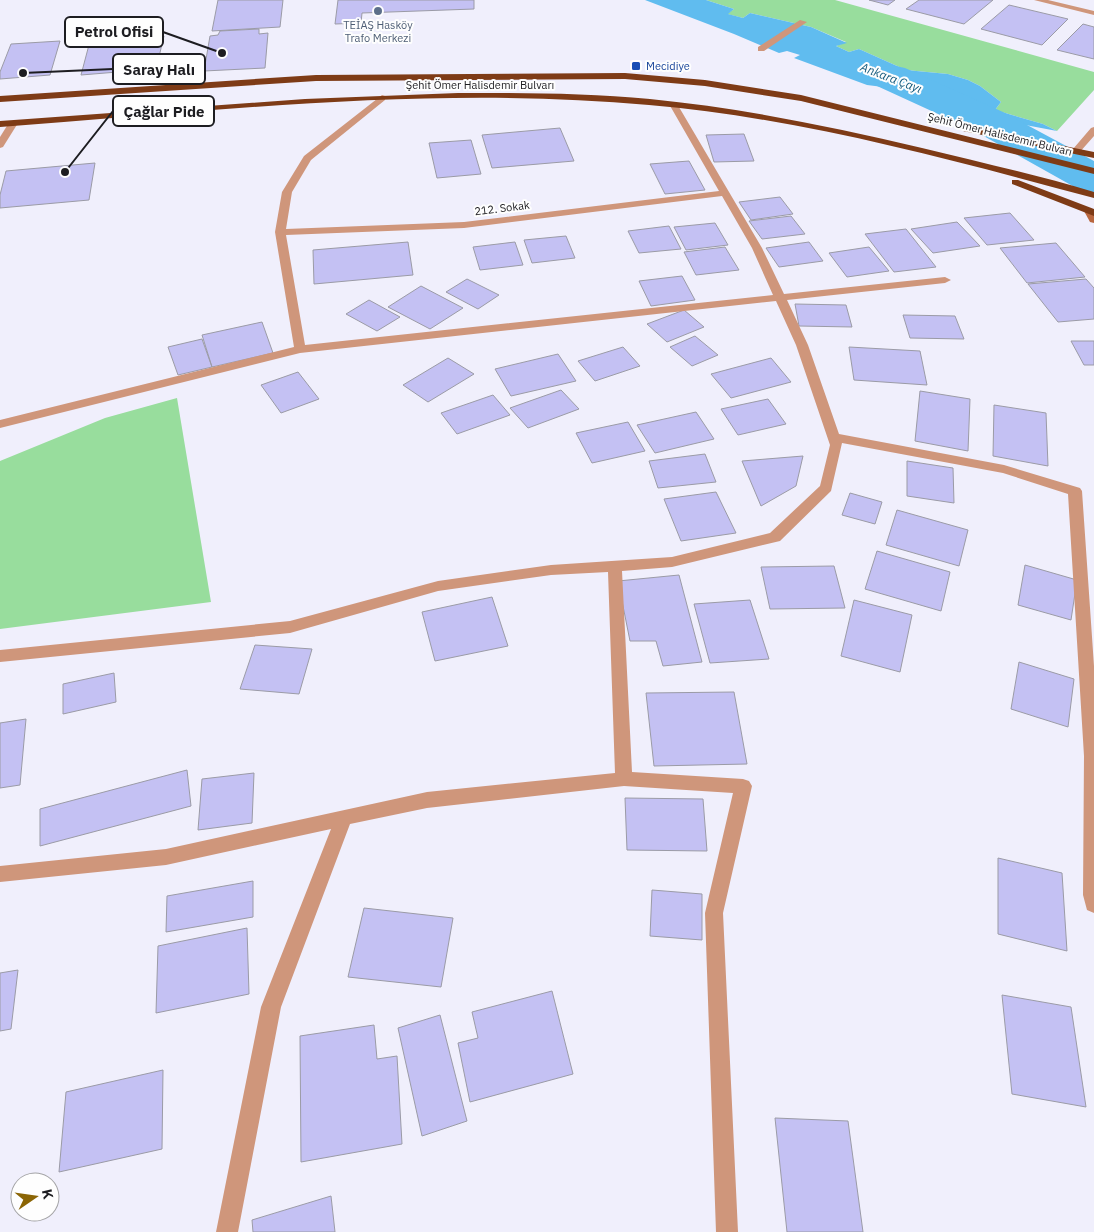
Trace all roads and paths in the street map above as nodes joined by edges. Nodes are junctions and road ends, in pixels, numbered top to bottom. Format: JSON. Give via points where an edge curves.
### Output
{"nodes":[{"id":1,"x":1038,"y":0,"type":"edge"},
{"id":2,"x":1094,"y":14,"type":"edge"},
{"id":3,"x":803,"y":22,"type":"dead end"},
{"id":4,"x":761,"y":48,"type":"dead end"},
{"id":5,"x":382,"y":98,"type":"junction"},
{"id":6,"x":0,"y":99,"type":"edge"},
{"id":7,"x":673,"y":104,"type":"junction"},
{"id":8,"x":900,"y":121,"type":"junction"},
{"id":9,"x":13,"y":123,"type":"junction"},
{"id":10,"x":0,"y":124,"type":"edge"},
{"id":11,"x":1094,"y":130,"type":"edge"},
{"id":12,"x":0,"y":145,"type":"edge"},
{"id":13,"x":1076,"y":150,"type":"junction"},
{"id":14,"x":1094,"y":155,"type":"edge"},
{"id":15,"x":955,"y":158,"type":"junction"},
{"id":16,"x":1094,"y":171,"type":"edge"},
{"id":17,"x":725,"y":193,"type":"junction"},
{"id":18,"x":1094,"y":195,"type":"edge"},
{"id":19,"x":1092,"y":215,"type":"edge"},
{"id":20,"x":280,"y":232,"type":"junction"},
{"id":21,"x":945,"y":280,"type":"dead end"},
{"id":22,"x":781,"y":299,"type":"junction"},
{"id":23,"x":300,"y":349,"type":"junction"},
{"id":24,"x":0,"y":424,"type":"edge"},
{"id":25,"x":834,"y":437,"type":"junction"},
{"id":26,"x":615,"y":566,"type":"junction"},
{"id":27,"x":0,"y":656,"type":"edge"},
{"id":28,"x":624,"y":778,"type":"junction"},
{"id":29,"x":344,"y":818,"type":"junction"},
{"id":30,"x":0,"y":874,"type":"edge"},
{"id":31,"x":1094,"y":904,"type":"edge"},
{"id":32,"x":227,"y":1232,"type":"edge"},
{"id":33,"x":727,"y":1232,"type":"edge"}],
"edges":[{"from":1,"to":2,"type":"street"},
{"from":3,"to":4,"type":"street"},
{"from":5,"to":7,"type":"highway","name":"Şehit Ömer Halisdemir Bulvarı","via":[[556,97]]},
{"from":5,"to":9,"type":"highway","name":"Şehit Ömer Halisdemir Bulvarı"},
{"from":5,"to":20,"type":"street","via":[[307,158],[286,192]]},
{"from":6,"to":8,"type":"highway","name":"Şehit Ömer Halisdemir Bulvarı","via":[[316,78],[625,76],[705,83],[801,98]]},
{"from":7,"to":15,"type":"highway","name":"Şehit Ömer Halisdemir Bulvarı","via":[[766,117]]},
{"from":7,"to":17,"type":"street"},
{"from":8,"to":13,"type":"highway","name":"Şehit Ömer Halisdemir Bulvarı","via":[[950,126]]},
{"from":8,"to":16,"type":"highway","name":"Şehit Ömer Halisdemir Bulvarı"},
{"from":9,"to":10,"type":"highway","name":"Şehit Ömer Halisdemir Bulvarı"},
{"from":9,"to":12,"type":"street"},
{"from":11,"to":13,"type":"street"},
{"from":13,"to":14,"type":"highway","name":"Şehit Ömer Halisdemir Bulvarı"},
{"from":15,"to":18,"type":"highway","name":"Şehit Ömer Halisdemir Bulvarı"},
{"from":15,"to":19,"type":"highway","name":"Şehit Ömer Halisdemir Bulvarı"},
{"from":17,"to":20,"type":"street","name":"212. Sokak","via":[[464,225]]},
{"from":17,"to":22,"type":"street","via":[[757,248]]},
{"from":20,"to":23,"type":"street"},
{"from":21,"to":22,"type":"street"},
{"from":22,"to":23,"type":"street"},
{"from":22,"to":25,"type":"street","via":[[802,345]]},
{"from":23,"to":24,"type":"street"},
{"from":25,"to":26,"type":"street","via":[[836,445],[826,488],[776,537],[672,562]]},
{"from":25,"to":31,"type":"street","via":[[1004,469],[1075,491],[1092,756]]},
{"from":26,"to":27,"type":"street","via":[[551,570],[438,586],[290,627]]},
{"from":26,"to":28,"type":"street"},
{"from":28,"to":29,"type":"street","via":[[427,800]]},
{"from":28,"to":33,"type":"street","via":[[743,786],[714,913]]},
{"from":29,"to":30,"type":"street","via":[[166,857]]},
{"from":29,"to":32,"type":"street","via":[[271,1007]]}]}
